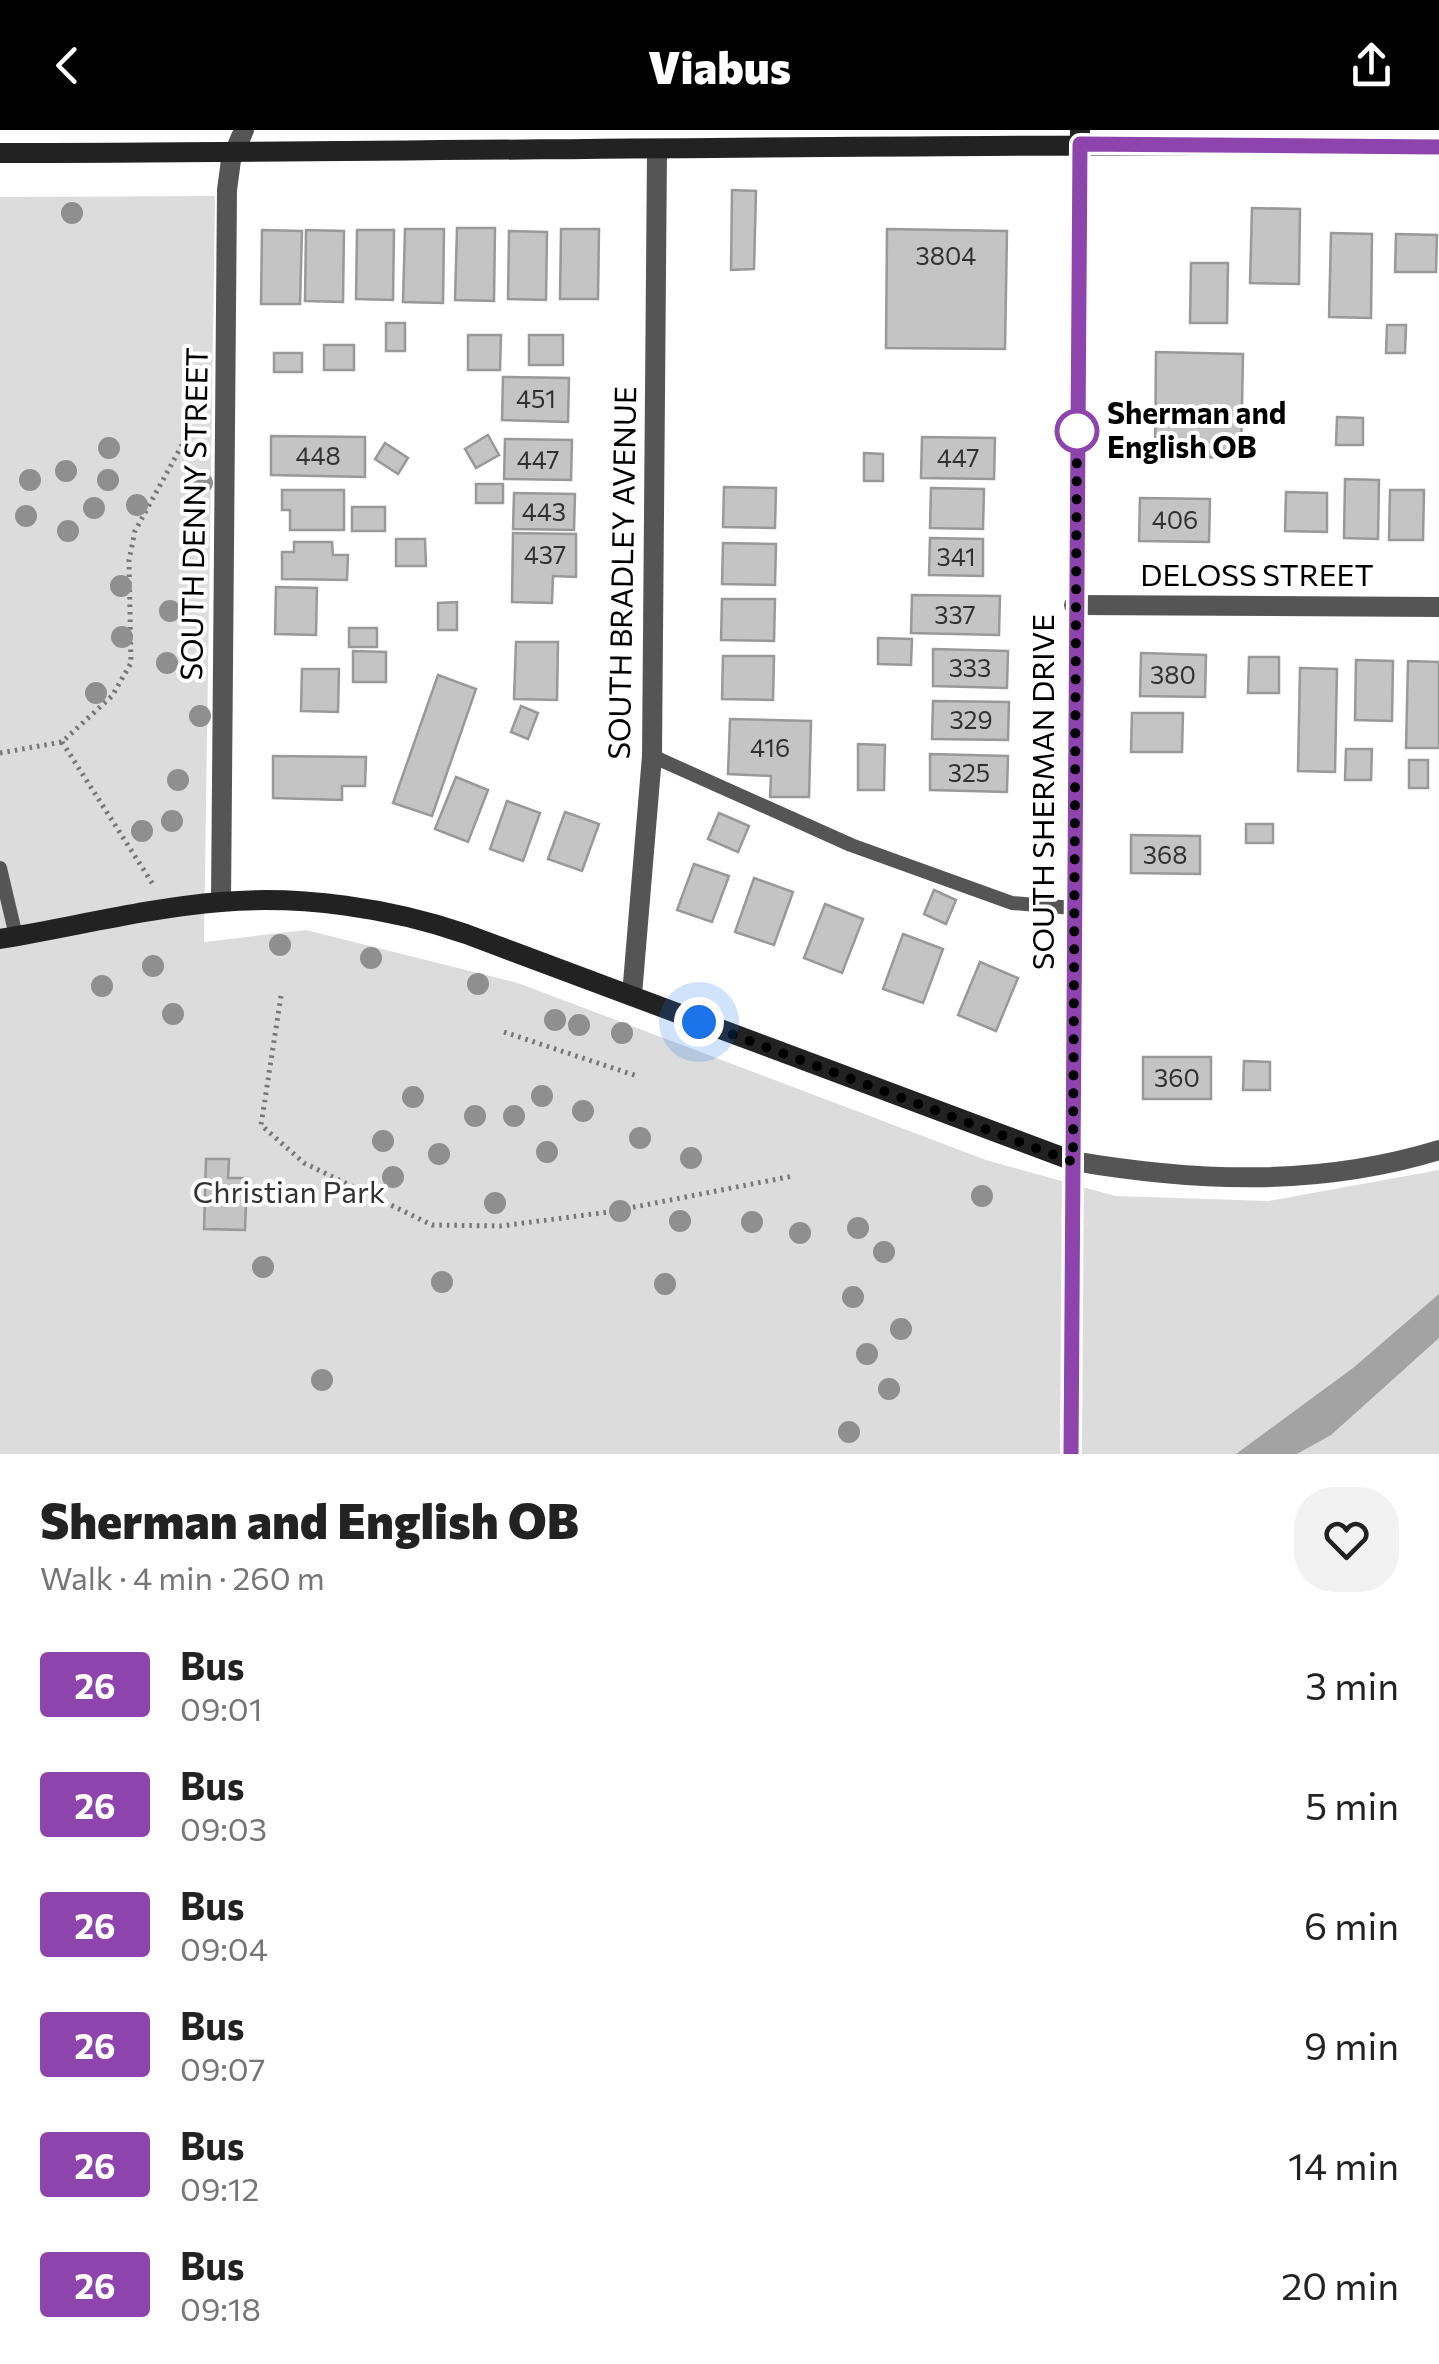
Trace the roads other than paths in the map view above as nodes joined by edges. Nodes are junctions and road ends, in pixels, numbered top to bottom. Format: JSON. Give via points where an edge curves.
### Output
{"nodes":[{"id":1,"x":244,"y":130,"type":"edge"},
{"id":2,"x":1080,"y":137,"type":"edge"},
{"id":3,"x":861,"y":139,"type":"edge"},
{"id":4,"x":1439,"y":147,"type":"edge"},
{"id":5,"x":657,"y":151,"type":"junction"},
{"id":6,"x":0,"y":153,"type":"edge"},
{"id":7,"x":234,"y":153,"type":"junction"},
{"id":8,"x":1074,"y":605,"type":"junction"},
{"id":9,"x":1439,"y":608,"type":"edge"},
{"id":10,"x":652,"y":756,"type":"junction"},
{"id":11,"x":0,"y":868,"type":"edge"},
{"id":12,"x":220,"y":902,"type":"junction"},
{"id":13,"x":1073,"y":908,"type":"junction"},
{"id":14,"x":8,"y":938,"type":"edge"},
{"id":15,"x":632,"y":995,"type":"junction"},
{"id":16,"x":1439,"y":1150,"type":"edge"},
{"id":17,"x":1073,"y":1162,"type":"junction"},
{"id":18,"x":1072,"y":1454,"type":"edge"}],
"edges":[{"from":1,"to":7,"type":"street","name":"SOUTH DENNY STREET"},
{"from":2,"to":3,"type":"main road"},
{"from":2,"to":4,"type":"main road"},
{"from":2,"to":8,"type":"main road","name":"SOUTH SHERMAN DRIVE"},
{"from":3,"to":5,"type":"main road"},
{"from":5,"to":7,"type":"main road"},
{"from":5,"to":10,"type":"street","name":"SOUTH BRADLEY AVENUE"},
{"from":6,"to":7,"type":"main road"},
{"from":7,"to":12,"type":"street","name":"SOUTH DENNY STREET","via":[[227,190]]},
{"from":8,"to":9,"type":"street","name":"DELOSS STREET"},
{"from":8,"to":13,"type":"main road","name":"SOUTH SHERMAN DRIVE"},
{"from":10,"to":13,"type":"lane","via":[[851,844],[1012,904]]},
{"from":10,"to":15,"type":"street","name":"SOUTH BRADLEY AVENUE"},
{"from":11,"to":14,"type":"lane"},
{"from":12,"to":14,"type":"main road"},
{"from":12,"to":15,"type":"main road","via":[[293,902],[413,920]]},
{"from":13,"to":17,"type":"main road","name":"SOUTH SHERMAN DRIVE"},
{"from":15,"to":17,"type":"main road"},
{"from":16,"to":17,"type":"street","via":[[1276,1179]]},
{"from":17,"to":18,"type":"main road","name":"SOUTH SHERMAN DRIVE"}]}
